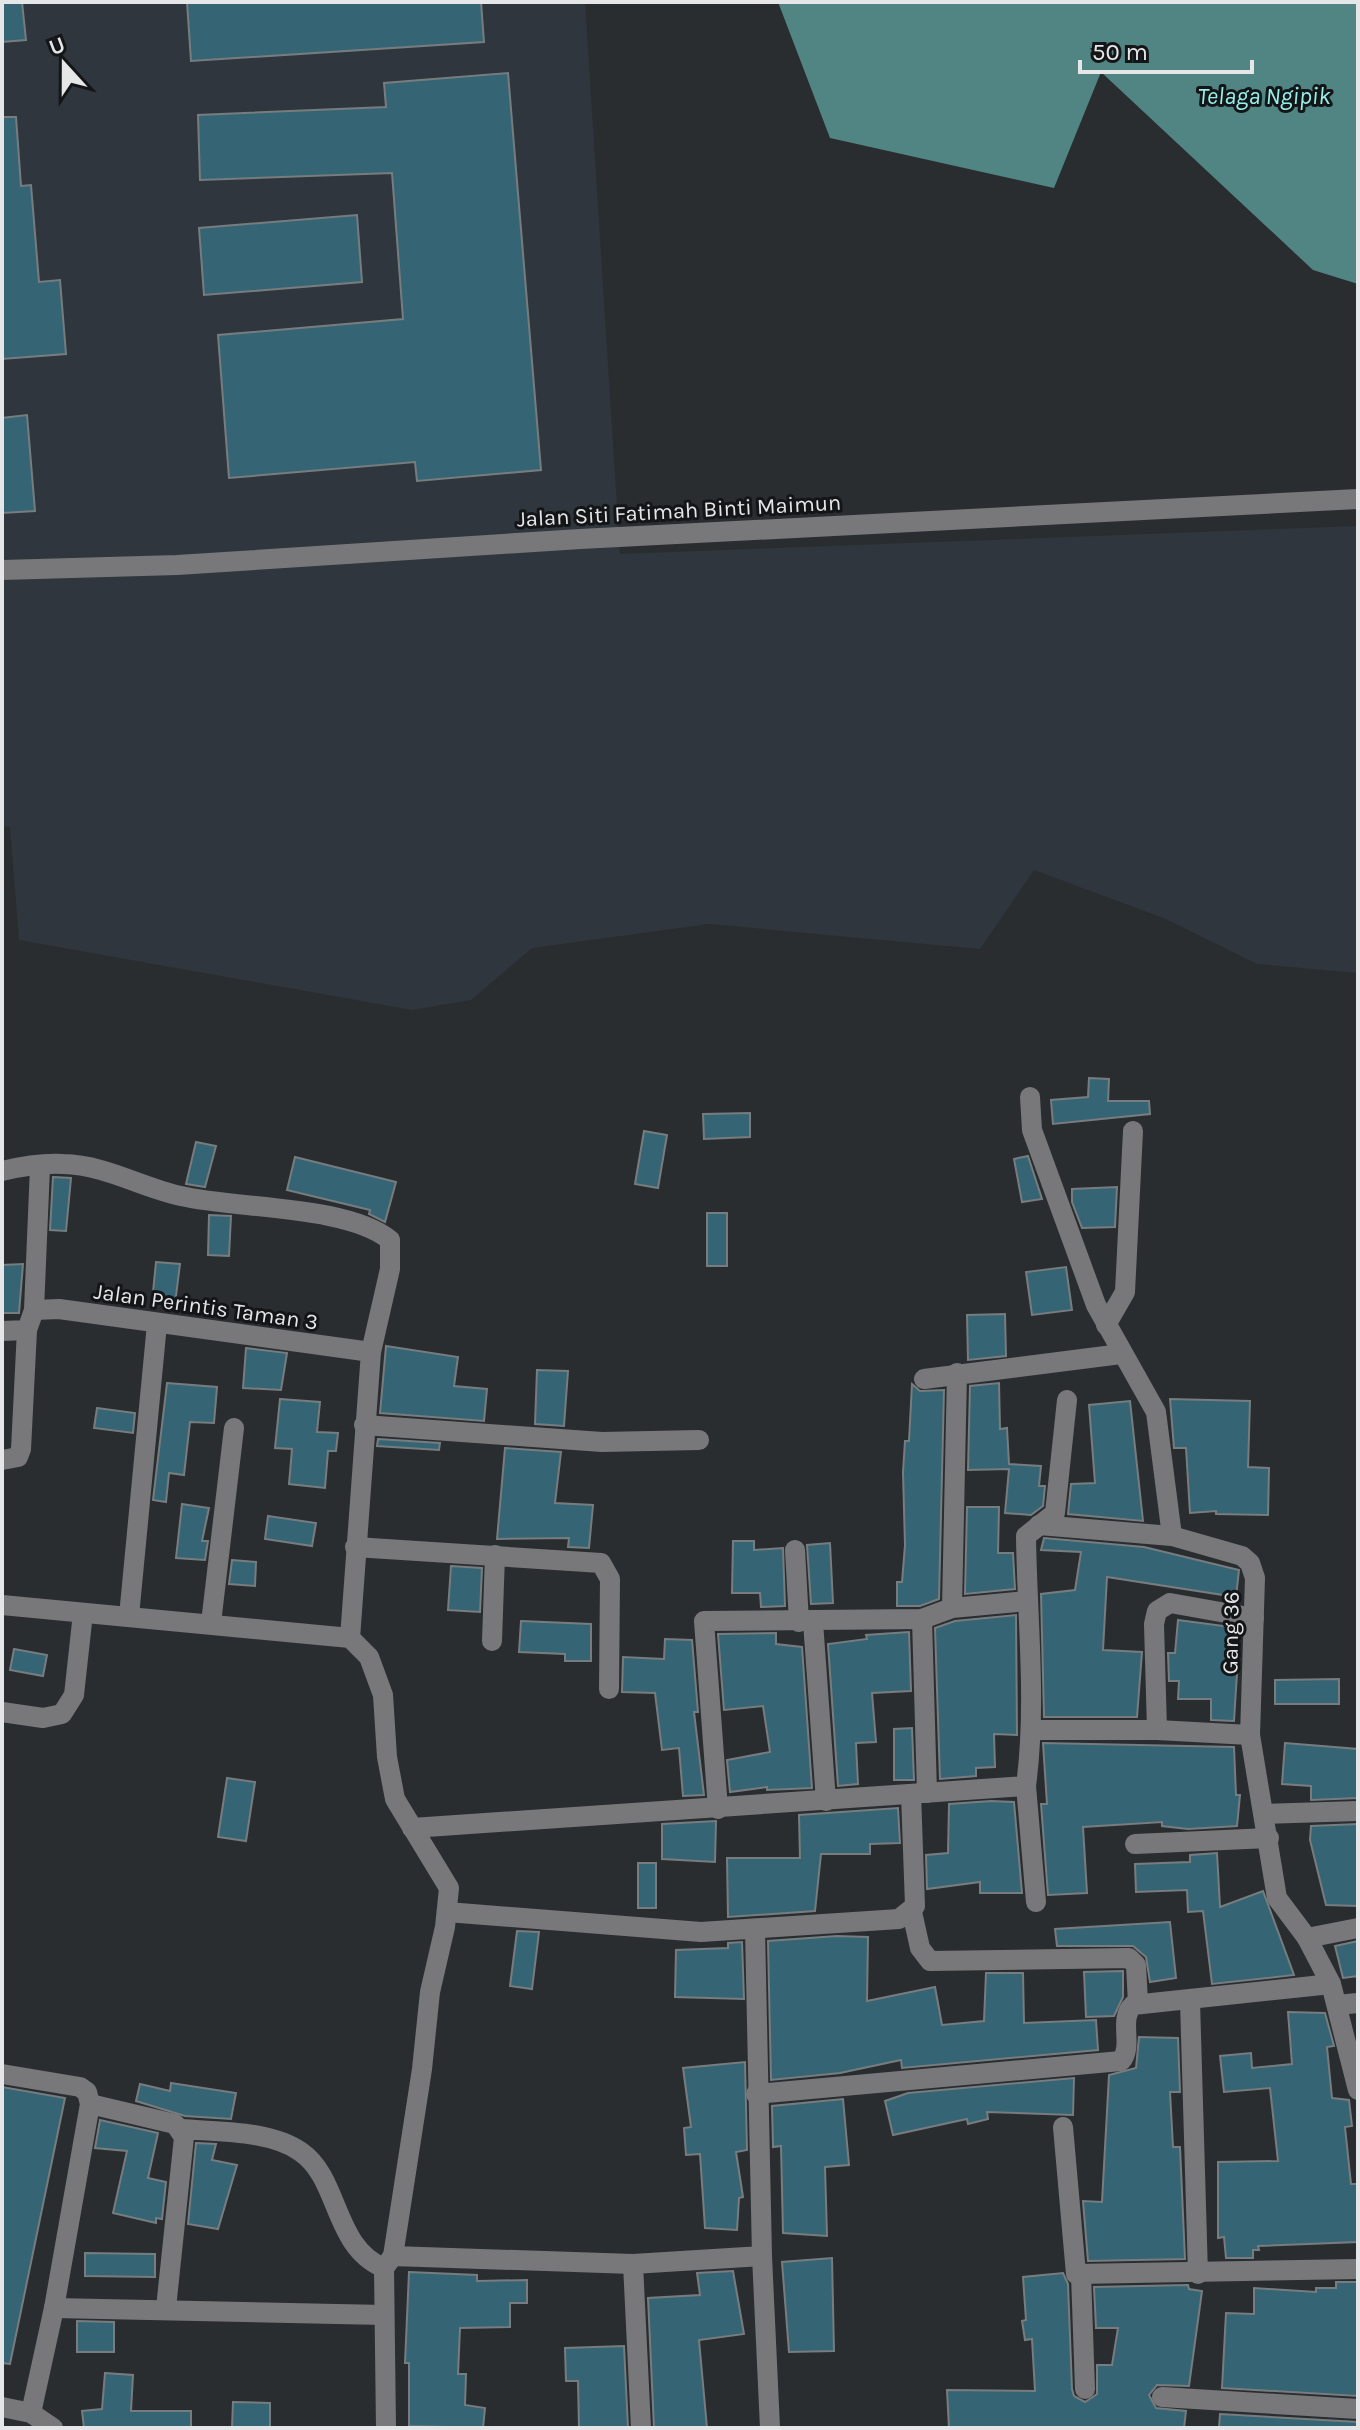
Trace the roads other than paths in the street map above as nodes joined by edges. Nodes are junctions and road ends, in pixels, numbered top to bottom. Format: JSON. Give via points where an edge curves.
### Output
{"nodes":[{"id":1,"x":1358,"y":499,"type":"edge"},
{"id":2,"x":2,"y":570,"type":"edge"},
{"id":3,"x":1030,"y":1097,"type":"dead end"},
{"id":4,"x":1133,"y":1131,"type":"dead end"},
{"id":5,"x":40,"y":1167,"type":"junction"},
{"id":6,"x":2,"y":1171,"type":"edge"},
{"id":7,"x":30,"y":1320,"type":"junction"},
{"id":8,"x":157,"y":1324,"type":"junction"},
{"id":9,"x":1106,"y":1325,"type":"junction"},
{"id":10,"x":2,"y":1331,"type":"edge"},
{"id":11,"x":371,"y":1352,"type":"junction"},
{"id":12,"x":1121,"y":1354,"type":"junction"},
{"id":13,"x":957,"y":1373,"type":"junction"},
{"id":14,"x":924,"y":1379,"type":"dead end"},
{"id":15,"x":1067,"y":1400,"type":"dead end"},
{"id":16,"x":364,"y":1425,"type":"junction"},
{"id":17,"x":234,"y":1428,"type":"dead end"},
{"id":18,"x":699,"y":1440,"type":"dead end"},
{"id":19,"x":2,"y":1460,"type":"edge"},
{"id":20,"x":1039,"y":1525,"type":"junction"},
{"id":21,"x":1172,"y":1536,"type":"junction"},
{"id":22,"x":355,"y":1547,"type":"junction"},
{"id":23,"x":795,"y":1550,"type":"dead end"},
{"id":24,"x":495,"y":1555,"type":"junction"},
{"id":25,"x":1027,"y":1601,"type":"junction"},
{"id":26,"x":2,"y":1605,"type":"edge"},
{"id":27,"x":952,"y":1608,"type":"junction"},
{"id":28,"x":83,"y":1613,"type":"junction"},
{"id":29,"x":129,"y":1616,"type":"junction"},
{"id":30,"x":1254,"y":1618,"type":"junction"},
{"id":31,"x":922,"y":1619,"type":"junction"},
{"id":32,"x":806,"y":1622,"type":"junction"},
{"id":33,"x":211,"y":1623,"type":"junction"},
{"id":34,"x":350,"y":1638,"type":"junction"},
{"id":35,"x":492,"y":1641,"type":"dead end"},
{"id":36,"x":609,"y":1689,"type":"dead end"},
{"id":37,"x":2,"y":1712,"type":"edge"},
{"id":38,"x":1031,"y":1730,"type":"junction"},
{"id":39,"x":1157,"y":1730,"type":"junction"},
{"id":40,"x":1250,"y":1735,"type":"junction"},
{"id":41,"x":1026,"y":1786,"type":"junction"},
{"id":42,"x":919,"y":1793,"type":"junction"},
{"id":43,"x":826,"y":1801,"type":"junction"},
{"id":44,"x":718,"y":1809,"type":"junction"},
{"id":45,"x":1358,"y":1811,"type":"edge"},
{"id":46,"x":1264,"y":1814,"type":"junction"},
{"id":47,"x":412,"y":1828,"type":"junction"},
{"id":48,"x":1269,"y":1838,"type":"junction"},
{"id":49,"x":1135,"y":1844,"type":"dead end"},
{"id":50,"x":1036,"y":1902,"type":"dead end"},
{"id":51,"x":447,"y":1912,"type":"junction"},
{"id":52,"x":912,"y":1912,"type":"junction"},
{"id":53,"x":1358,"y":1928,"type":"edge"},
{"id":54,"x":755,"y":1929,"type":"junction"},
{"id":55,"x":1307,"y":1938,"type":"junction"},
{"id":56,"x":1331,"y":1984,"type":"junction"},
{"id":57,"x":1190,"y":2001,"type":"junction"},
{"id":58,"x":1138,"y":2003,"type":"junction"},
{"id":59,"x":1358,"y":2003,"type":"edge"},
{"id":60,"x":1337,"y":2005,"type":"junction"},
{"id":61,"x":2,"y":2074,"type":"edge"},
{"id":62,"x":1358,"y":2090,"type":"edge"},
{"id":63,"x":756,"y":2094,"type":"junction"},
{"id":64,"x":90,"y":2104,"type":"junction"},
{"id":65,"x":1063,"y":2127,"type":"dead end"},
{"id":66,"x":181,"y":2129,"type":"junction"},
{"id":67,"x":762,"y":2256,"type":"junction"},
{"id":68,"x":388,"y":2262,"type":"junction"},
{"id":69,"x":633,"y":2264,"type":"junction"},
{"id":70,"x":1358,"y":2269,"type":"edge"},
{"id":71,"x":1081,"y":2274,"type":"junction"},
{"id":72,"x":1198,"y":2274,"type":"junction"},
{"id":73,"x":54,"y":2308,"type":"junction"},
{"id":74,"x":166,"y":2308,"type":"junction"},
{"id":75,"x":384,"y":2315,"type":"junction"},
{"id":76,"x":1085,"y":2389,"type":"dead end"},
{"id":77,"x":1162,"y":2397,"type":"dead end"},
{"id":78,"x":2,"y":2407,"type":"edge"},
{"id":79,"x":1358,"y":2409,"type":"edge"},
{"id":80,"x":31,"y":2413,"type":"junction"},
{"id":81,"x":53,"y":2428,"type":"edge"},
{"id":82,"x":386,"y":2428,"type":"edge"},
{"id":83,"x":641,"y":2428,"type":"edge"},
{"id":84,"x":770,"y":2428,"type":"edge"}],
"edges":[{"from":1,"to":2,"type":"street","name":"Jalan Siti Fatimah Binti Maimun","via":[[177,565]]},
{"from":3,"to":9,"type":"street","via":[[1032,1130]]},
{"from":4,"to":9,"type":"street","via":[[1125,1292]]},
{"from":5,"to":6,"type":"street"},
{"from":5,"to":7,"type":"street"},
{"from":5,"to":11,"type":"street","via":[[105,1169],[181,1196],[268,1205],[376,1228],[390,1240],[390,1269]]},
{"from":7,"to":8,"type":"street","name":"Jalan Perintis Taman 3","via":[[59,1309]]},
{"from":7,"to":10,"type":"street","name":"Jalan Perintis Taman 3"},
{"from":7,"to":19,"type":"street","via":[[21,1449],[18,1457]]},
{"from":8,"to":11,"type":"street","name":"Jalan Perintis Taman 3"},
{"from":8,"to":29,"type":"street"},
{"from":9,"to":12,"type":"street"},
{"from":11,"to":16,"type":"street"},
{"from":12,"to":13,"type":"street"},
{"from":12,"to":21,"type":"street","via":[[1156,1412]]},
{"from":13,"to":14,"type":"street"},
{"from":13,"to":27,"type":"street"},
{"from":15,"to":20,"type":"street","via":[[1055,1513]]},
{"from":16,"to":18,"type":"street","via":[[602,1442]]},
{"from":16,"to":22,"type":"street"},
{"from":17,"to":33,"type":"street"},
{"from":20,"to":21,"type":"street"},
{"from":20,"to":25,"type":"street","via":[[1026,1536]]},
{"from":21,"to":30,"type":"street","name":"Gang 36","via":[[1250,1563]]},
{"from":22,"to":24,"type":"street"},
{"from":22,"to":34,"type":"street"},
{"from":23,"to":32,"type":"street"},
{"from":24,"to":35,"type":"street"},
{"from":24,"to":36,"type":"street","via":[[601,1563],[610,1579]]},
{"from":25,"to":27,"type":"street"},
{"from":25,"to":38,"type":"street","via":[[1033,1645]]},
{"from":26,"to":28,"type":"street"},
{"from":27,"to":31,"type":"street"},
{"from":28,"to":29,"type":"street"},
{"from":28,"to":37,"type":"street","via":[[74,1695],[62,1714],[43,1718]]},
{"from":29,"to":33,"type":"street"},
{"from":30,"to":39,"type":"street","via":[[1170,1603],[1157,1611]]},
{"from":30,"to":40,"type":"street","name":"Gang 36"},
{"from":31,"to":32,"type":"street"},
{"from":31,"to":42,"type":"street"},
{"from":32,"to":43,"type":"street"},
{"from":32,"to":44,"type":"street","via":[[704,1621]]},
{"from":33,"to":34,"type":"street"},
{"from":34,"to":47,"type":"street","via":[[369,1657],[383,1695],[395,1799]]},
{"from":38,"to":39,"type":"street"},
{"from":38,"to":41,"type":"street"},
{"from":39,"to":40,"type":"street"},
{"from":40,"to":46,"type":"street","name":"Gang 36"},
{"from":41,"to":42,"type":"street"},
{"from":41,"to":50,"type":"street"},
{"from":42,"to":43,"type":"street"},
{"from":42,"to":52,"type":"street"},
{"from":43,"to":44,"type":"street"},
{"from":44,"to":47,"type":"street"},
{"from":45,"to":46,"type":"street"},
{"from":46,"to":48,"type":"street","name":"Gang 36"},
{"from":47,"to":51,"type":"street","via":[[449,1888]]},
{"from":48,"to":49,"type":"street"},
{"from":48,"to":55,"type":"street","name":"Gang 36","via":[[1277,1898]]},
{"from":51,"to":54,"type":"street","via":[[701,1932]]},
{"from":51,"to":68,"type":"street"},
{"from":52,"to":54,"type":"street","via":[[883,1921]]},
{"from":52,"to":58,"type":"street","via":[[920,1948],[930,1961],[1129,1958],[1136,1965]]},
{"from":53,"to":55,"type":"street"},
{"from":54,"to":63,"type":"street"},
{"from":55,"to":56,"type":"street","name":"Gang 36"},
{"from":56,"to":57,"type":"street"},
{"from":56,"to":60,"type":"street","name":"Gang 36"},
{"from":57,"to":58,"type":"street"},
{"from":57,"to":72,"type":"street"},
{"from":58,"to":63,"type":"street","via":[[1127,2012],[1121,2061]]},
{"from":59,"to":60,"type":"street"},
{"from":60,"to":62,"type":"street","name":"Gang 36"},
{"from":61,"to":64,"type":"street","via":[[80,2087]]},
{"from":63,"to":67,"type":"street"},
{"from":64,"to":66,"type":"street"},
{"from":64,"to":73,"type":"street"},
{"from":65,"to":71,"type":"street","via":[[1076,2274]]},
{"from":66,"to":68,"type":"street","via":[[277,2141],[302,2152],[321,2176],[340,2221],[366,2261]]},
{"from":66,"to":74,"type":"street"},
{"from":67,"to":69,"type":"street"},
{"from":67,"to":84,"type":"street"},
{"from":68,"to":69,"type":"street"},
{"from":68,"to":75,"type":"street"},
{"from":69,"to":83,"type":"street"},
{"from":70,"to":72,"type":"street"},
{"from":71,"to":72,"type":"street"},
{"from":71,"to":76,"type":"street"},
{"from":73,"to":74,"type":"street"},
{"from":73,"to":80,"type":"street"},
{"from":74,"to":75,"type":"street"},
{"from":75,"to":82,"type":"street"},
{"from":77,"to":79,"type":"street"},
{"from":78,"to":80,"type":"street"},
{"from":80,"to":81,"type":"street"}]}
